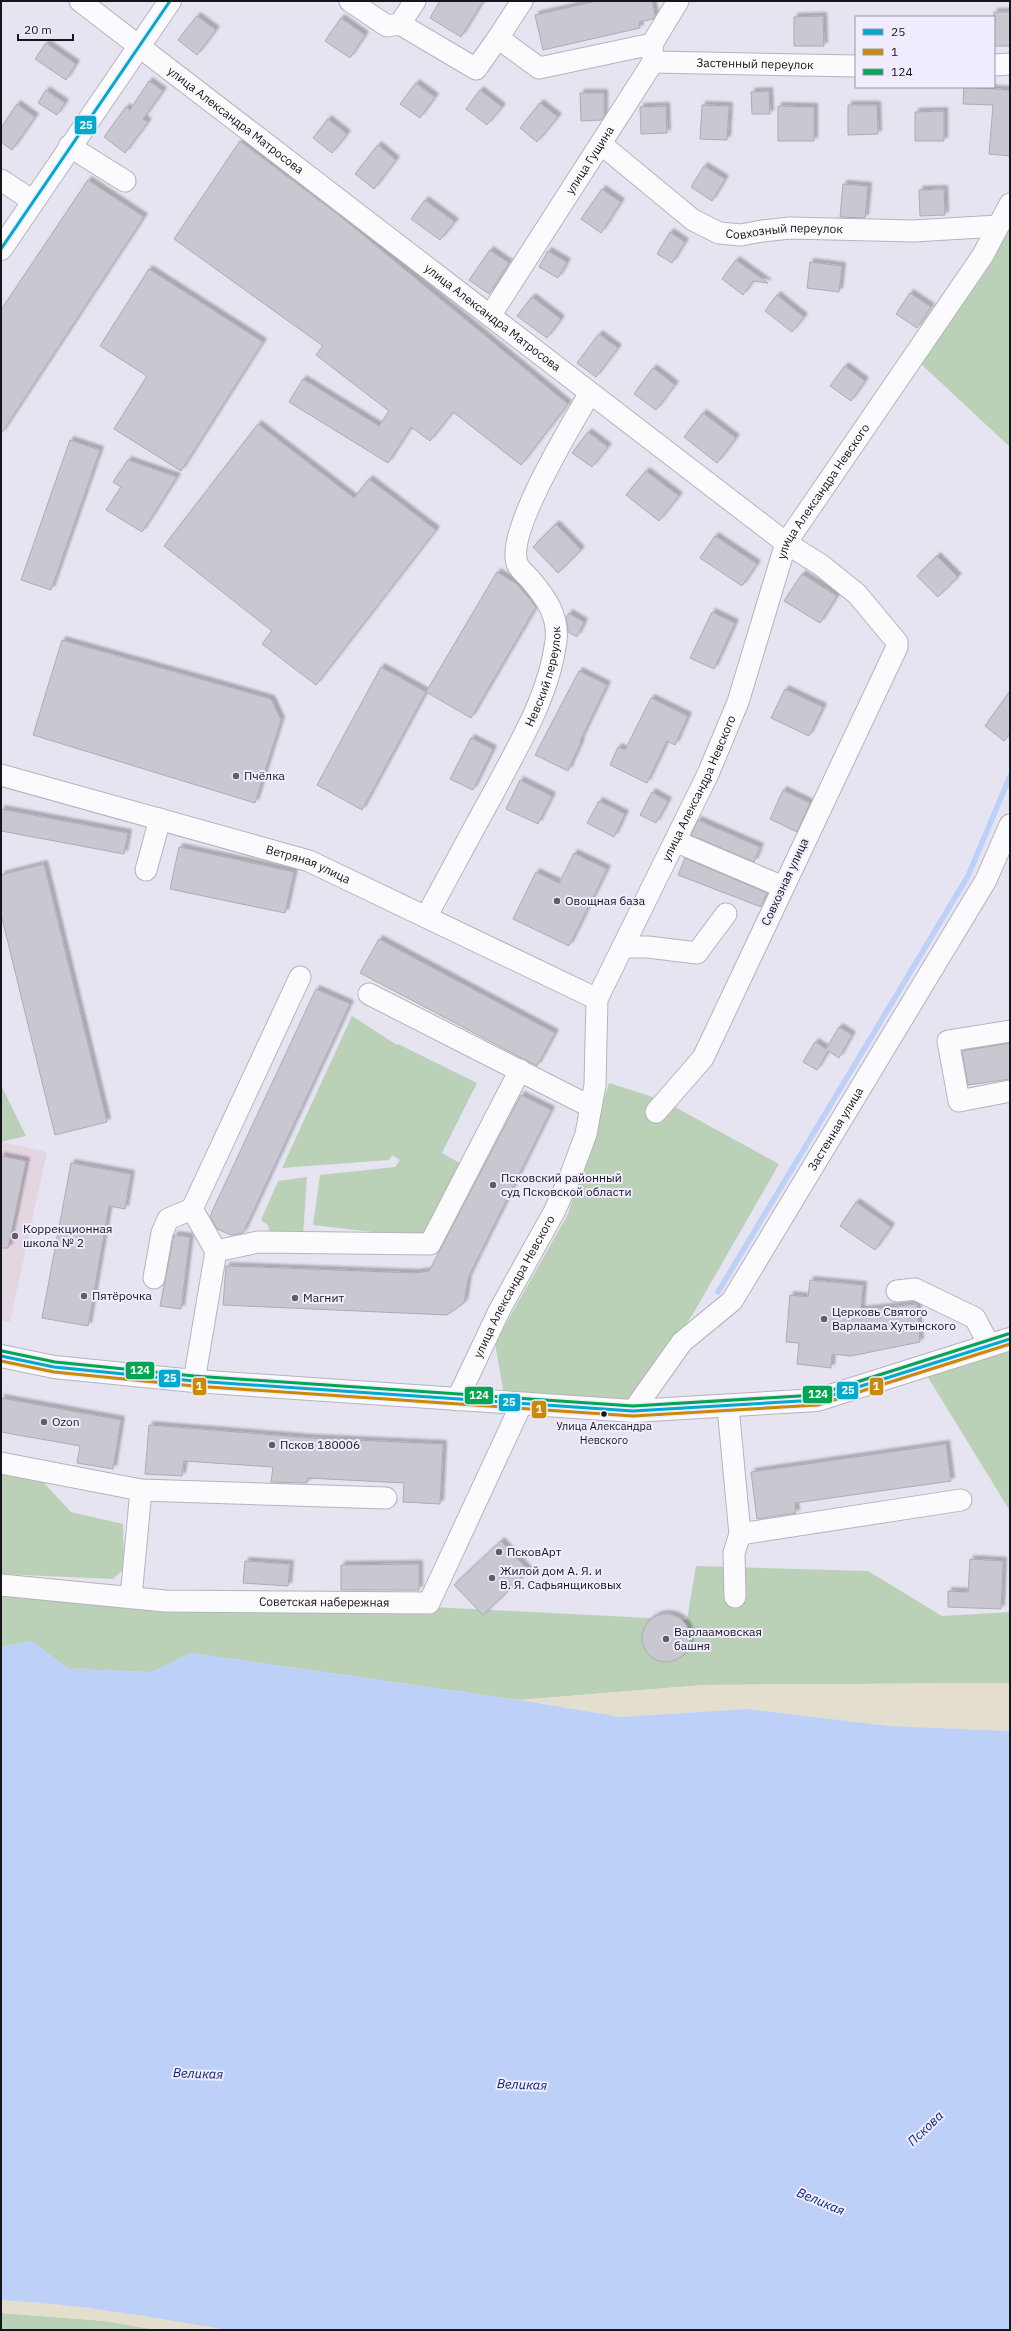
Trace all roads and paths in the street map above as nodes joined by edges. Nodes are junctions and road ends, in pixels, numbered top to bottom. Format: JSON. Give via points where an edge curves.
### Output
{"nodes":[{"id":1,"x":170,"y":1,"type":"edge"},
{"id":2,"x":350,"y":1,"type":"edge"},
{"id":3,"x":415,"y":1,"type":"edge"},
{"id":4,"x":522,"y":1,"type":"edge"},
{"id":5,"x":678,"y":1,"type":"edge"},
{"id":6,"x":85,"y":3,"type":"edge"},
{"id":7,"x":400,"y":24,"type":"junction"},
{"id":8,"x":498,"y":38,"type":"junction"},
{"id":9,"x":139,"y":46,"type":"junction"},
{"id":10,"x":652,"y":53,"type":"junction"},
{"id":11,"x":995,"y":64,"type":"edge"},
{"id":12,"x":1010,"y":64,"type":"edge"},
{"id":13,"x":855,"y":66,"type":"edge"},
{"id":14,"x":600,"y":144,"type":"junction"},
{"id":15,"x":69,"y":146,"type":"junction"},
{"id":16,"x":1,"y":180,"type":"edge"},
{"id":17,"x":125,"y":181,"type":"dead end"},
{"id":18,"x":33,"y":201,"type":"junction"},
{"id":19,"x":1010,"y":204,"type":"edge"},
{"id":20,"x":998,"y":226,"type":"junction"},
{"id":21,"x":1,"y":249,"type":"edge"},
{"id":22,"x":490,"y":316,"type":"junction"},
{"id":23,"x":590,"y":393,"type":"junction"},
{"id":24,"x":786,"y":543,"type":"junction"},
{"id":25,"x":897,"y":642,"type":"joint"},
{"id":26,"x":1,"y":775,"type":"edge"},
{"id":27,"x":160,"y":820,"type":"junction"},
{"id":28,"x":1010,"y":825,"type":"edge"},
{"id":29,"x":675,"y":841,"type":"junction"},
{"id":30,"x":146,"y":870,"type":"dead end"},
{"id":31,"x":784,"y":887,"type":"junction"},
{"id":32,"x":726,"y":914,"type":"dead end"},
{"id":33,"x":426,"y":917,"type":"junction"},
{"id":34,"x":623,"y":947,"type":"junction"},
{"id":35,"x":300,"y":977,"type":"dead end"},
{"id":36,"x":369,"y":994,"type":"dead end"},
{"id":37,"x":597,"y":999,"type":"junction"},
{"id":38,"x":1010,"y":1031,"type":"edge"},
{"id":39,"x":520,"y":1070,"type":"junction"},
{"id":40,"x":1010,"y":1090,"type":"edge"},
{"id":41,"x":591,"y":1107,"type":"junction"},
{"id":42,"x":656,"y":1112,"type":"dead end"},
{"id":43,"x":192,"y":1209,"type":"junction"},
{"id":44,"x":216,"y":1252,"type":"junction"},
{"id":45,"x":154,"y":1278,"type":"dead end"},
{"id":46,"x":897,"y":1291,"type":"dead end"},
{"id":47,"x":1010,"y":1339,"type":"edge"},
{"id":48,"x":989,"y":1345,"type":"junction"},
{"id":49,"x":1,"y":1356,"type":"edge"},
{"id":50,"x":194,"y":1381,"type":"junction"},
{"id":51,"x":457,"y":1400,"type":"junction"},
{"id":52,"x":521,"y":1405,"type":"junction"},
{"id":53,"x":728,"y":1407,"type":"junction"},
{"id":54,"x":633,"y":1411,"type":"junction"},
{"id":55,"x":1,"y":1463,"type":"edge"},
{"id":56,"x":141,"y":1490,"type":"junction"},
{"id":57,"x":386,"y":1498,"type":"dead end"},
{"id":58,"x":961,"y":1500,"type":"dead end"},
{"id":59,"x":740,"y":1534,"type":"junction"},
{"id":60,"x":1,"y":1584,"type":"edge"},
{"id":61,"x":131,"y":1597,"type":"junction"},
{"id":62,"x":735,"y":1597,"type":"dead end"}],
"edges":[{"from":1,"to":9,"type":"main road"},
{"from":2,"to":7,"type":"street","via":[[387,26]]},
{"from":3,"to":7,"type":"street"},
{"from":4,"to":8,"type":"street"},
{"from":5,"to":10,"type":"street","name":"улица Гущина"},
{"from":6,"to":9,"type":"street","name":"улица Александра Матросова"},
{"from":7,"to":8,"type":"street","via":[[476,69]]},
{"from":8,"to":10,"type":"street","name":"Застенный переулок","via":[[539,68]]},
{"from":9,"to":15,"type":"main road"},
{"from":9,"to":22,"type":"street","name":"улица Александра Матросова"},
{"from":10,"to":13,"type":"street","name":"Застенный переулок"},
{"from":10,"to":14,"type":"street","name":"улица Гущина"},
{"from":11,"to":12,"type":"street"},
{"from":14,"to":20,"type":"street","name":"Совхозный переулок","via":[[693,220],[719,233],[741,235],[790,228],[913,231]]},
{"from":14,"to":22,"type":"street","name":"улица Гущина"},
{"from":15,"to":17,"type":"street"},
{"from":15,"to":18,"type":"main road"},
{"from":16,"to":18,"type":"street"},
{"from":18,"to":21,"type":"main road"},
{"from":19,"to":20,"type":"street","name":"улица Александра Невского"},
{"from":20,"to":24,"type":"street","name":"улица Александра Невского","via":[[983,256]]},
{"from":22,"to":23,"type":"street","name":"улица Александра Матросова"},
{"from":23,"to":24,"type":"street","name":"улица Александра Матросова"},
{"from":23,"to":33,"type":"street","name":"Невский переулок","via":[[548,465],[518,535],[515,551],[517,564],[545,598],[555,618],[556,640],[550,674],[527,730]]},
{"from":24,"to":25,"type":"street","name":"улица Александра Матросова","via":[[821,565],[857,594]]},
{"from":24,"to":29,"type":"street","name":"улица Александра Невского","via":[[738,702],[708,774]]},
{"from":25,"to":31,"type":"street","name":"Совхозная улица","via":[[897,647]]},
{"from":26,"to":27,"type":"street","name":"Ветряная улица"},
{"from":27,"to":30,"type":"street"},
{"from":27,"to":33,"type":"street","name":"Ветряная улица","via":[[309,861]]},
{"from":28,"to":54,"type":"street","name":"Застенная улица","via":[[986,880],[732,1301],[682,1342]]},
{"from":29,"to":31,"type":"street"},
{"from":29,"to":34,"type":"street","name":"улица Александра Невского"},
{"from":31,"to":42,"type":"street","name":"Совхозная улица","via":[[703,1058]]},
{"from":32,"to":34,"type":"street","via":[[697,953],[648,947]]},
{"from":33,"to":37,"type":"street","name":"Ветряная улица"},
{"from":34,"to":37,"type":"street","name":"улица Александра Невского"},
{"from":35,"to":43,"type":"street"},
{"from":36,"to":39,"type":"street"},
{"from":37,"to":41,"type":"street","name":"улица Александра Невского","via":[[595,1085]]},
{"from":38,"to":40,"type":"street","via":[[948,1041],[959,1101]]},
{"from":39,"to":41,"type":"street"},
{"from":39,"to":44,"type":"street","via":[[430,1244],[258,1242]]},
{"from":41,"to":51,"type":"street","name":"улица Александра Невского","via":[[586,1134],[554,1212],[500,1309]]},
{"from":43,"to":44,"type":"street"},
{"from":43,"to":45,"type":"street","via":[[168,1219],[162,1233]]},
{"from":44,"to":50,"type":"street"},
{"from":46,"to":48,"type":"street","via":[[915,1289],[975,1318]]},
{"from":47,"to":48,"type":"main road"},
{"from":48,"to":53,"type":"main road","via":[[817,1400]]},
{"from":49,"to":50,"type":"main road","via":[[54,1367]]},
{"from":50,"to":51,"type":"main road"},
{"from":51,"to":52,"type":"main road"},
{"from":52,"to":54,"type":"main road"},
{"from":52,"to":61,"type":"street","name":"Советская набережная","via":[[429,1603],[173,1601]]},
{"from":53,"to":54,"type":"main road"},
{"from":53,"to":59,"type":"street"},
{"from":55,"to":56,"type":"street"},
{"from":56,"to":57,"type":"street"},
{"from":56,"to":61,"type":"street"},
{"from":58,"to":59,"type":"street"},
{"from":59,"to":62,"type":"street","via":[[734,1553]]},
{"from":60,"to":61,"type":"street","name":"Советская набережная"}]}
